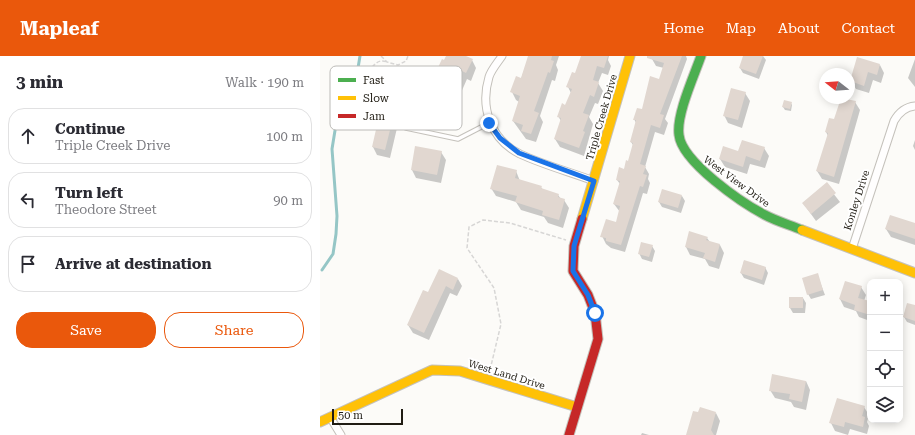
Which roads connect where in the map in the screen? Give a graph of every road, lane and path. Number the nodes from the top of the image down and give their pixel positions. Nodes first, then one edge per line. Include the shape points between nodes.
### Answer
1 (381, 56) edge
2 (408, 56) edge
3 (502, 56) edge
4 (630, 56) edge
5 (701, 56) edge
6 (387, 62) junction
7 (374, 66) edge
8 (915, 106) edge
9 (489, 123) junction
10 (415, 130) edge
11 (594, 181) junction
12 (575, 242) junction
13 (852, 249) junction
14 (915, 273) edge
15 (488, 379) junction
16 (577, 407) junction
17 (330, 417) junction
18 (320, 422) edge
19 (341, 435) edge
20 (569, 435) edge

1 - 6 path
2 - 6 path via 403,63 396,65
3 - 9 street via 489,75 484,98
4 - 11 street, Triple Creek Drive
5 - 13 street, West View Drive via 679,129 681,145 685,152 707,174 752,208 766,216
6 - 7 path via 384,60
8 - 13 street, Konley Drive via 905,109 894,121
9 - 10 lane via 458,139
9 - 11 street via 500,138 519,153
11 - 12 street, Triple Creek Drive
12 - 15 path via 510,223 483,220 469,227 467,248 494,288 501,324
12 - 16 street, Triple Creek Drive via 573,271 588,295 595,313 598,339
13 - 14 street
15 - 16 street, West Land Drive
15 - 17 street, West Land Drive via 460,371 432,370
16 - 20 street, Triple Creek Drive
17 - 18 street, West Land Drive
17 - 19 street

